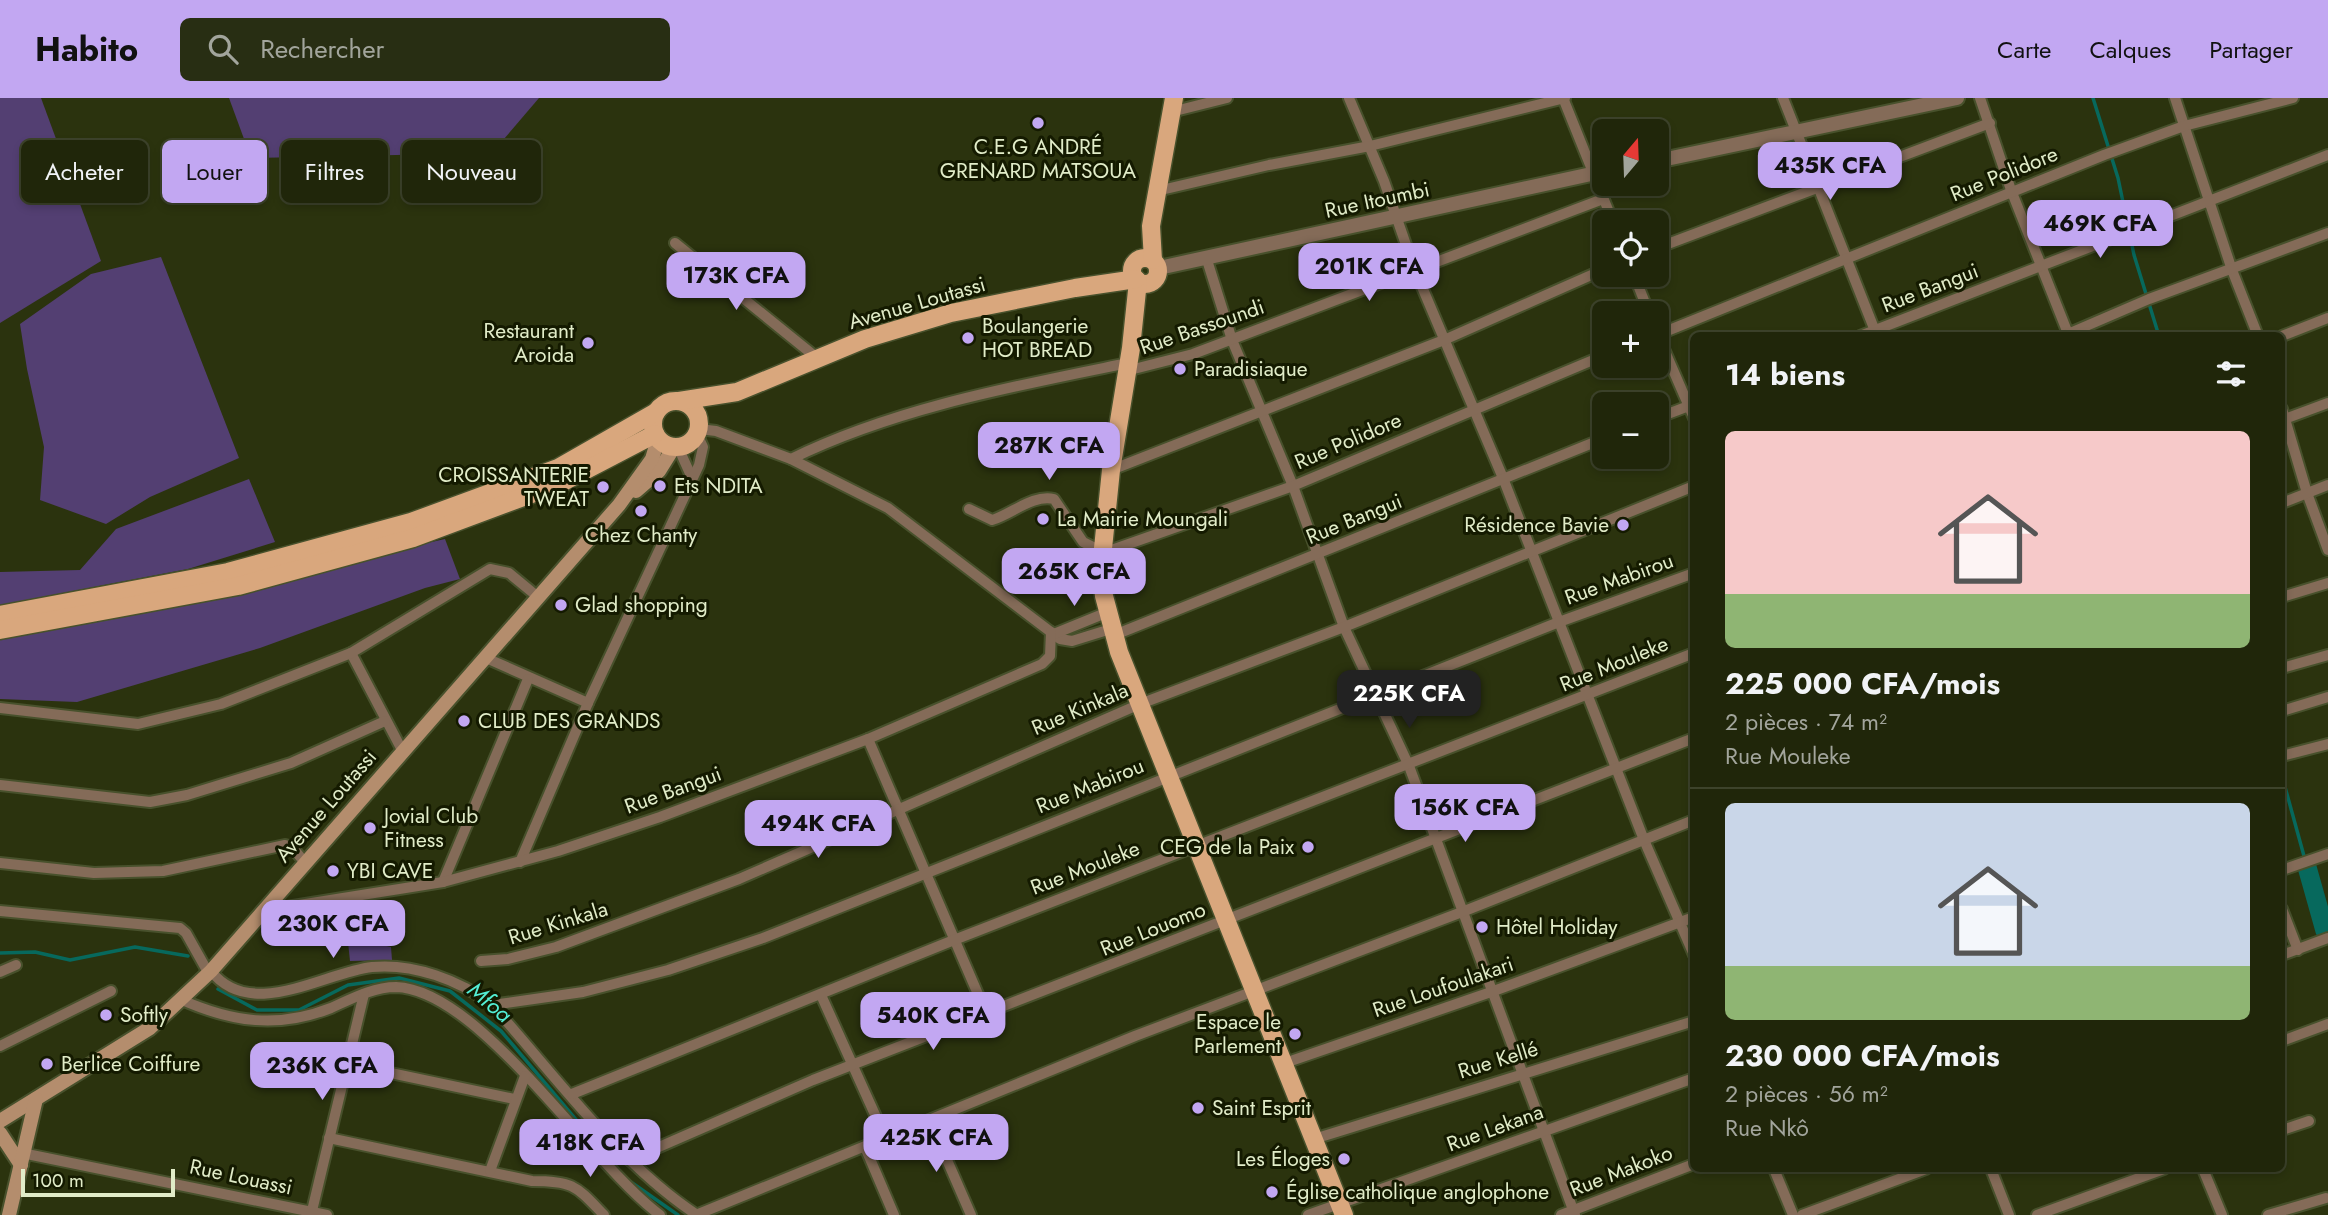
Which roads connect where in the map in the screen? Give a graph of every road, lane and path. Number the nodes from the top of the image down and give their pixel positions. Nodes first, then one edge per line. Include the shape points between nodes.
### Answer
1 (1227, 98) edge
2 (1349, 98) edge
3 (1564, 98) edge
4 (1783, 98) edge
5 (1957, 98) edge
6 (1980, 98) edge
7 (2175, 98) edge
8 (2293, 98) edge
9 (1172, 105) edge
10 (1990, 124) junction
11 (2184, 126) junction
12 (1796, 133) junction
13 (1370, 146) junction
14 (2328, 155) edge
15 (1592, 157) edge
16 (1670, 158) edge
17 (1592, 174) edge
18 (1817, 190) junction
19 (2011, 190) junction
20 (1157, 191) junction
21 (1603, 196) edge
22 (1603, 199) junction
23 (2208, 200) junction
24 (1608, 210) edge
25 (1396, 217) junction
26 (2328, 233) edge
27 (675, 243) dead end
28 (1669, 244) edge
29 (1207, 260) junction
30 (1846, 260) junction
31 (2042, 265) junction
32 (1414, 268) junction
33 (2232, 270) junction
34 (1144, 271) junction
35 (1592, 275) edge
36 (2328, 318) edge
37 (1669, 329) edge
38 (1875, 332) edge
39 (1877, 332) edge
40 (2066, 332) edge
41 (2074, 332) edge
42 (2256, 332) edge
43 (2285, 335) edge
44 (1232, 340) junction
45 (1444, 340) junction
46 (817, 358) junction
47 (1669, 358) edge
48 (1592, 360) edge
49 (1127, 367) junction
50 (737, 392) junction
51 (1690, 400) edge
52 (678, 401) junction
53 (2328, 403) edge
54 (1690, 405) edge
55 (1262, 409) junction
56 (1472, 409) junction
57 (656, 412) junction
58 (1669, 413) edge
59 (2285, 415) edge
60 (2285, 422) edge
61 (699, 428) junction
62 (666, 442) junction
63 (1592, 443) edge
64 (791, 459) junction
65 (1110, 476) junction
66 (692, 478) junction
67 (1503, 478) junction
68 (2328, 485) edge
69 (1293, 486) junction
70 (1690, 488) edge
71 (2307, 493) junction
72 (2285, 502) edge
73 (969, 509) dead end
74 (2323, 521) edge
75 (1529, 550) junction
76 (2328, 550) edge
77 (1099, 551) junction
78 (1319, 554) junction
79 (1690, 574) edge
80 (2328, 583) edge
81 (2285, 596) edge
82 (538, 597) junction
83 (0, 615) edge
84 (1559, 622) junction
85 (1344, 627) junction
86 (1110, 629) junction
87 (0, 630) edge
88 (1052, 633) junction
89 (351, 653) junction
90 (1690, 655) edge
91 (2328, 656) edge
92 (486, 657) junction
93 (2285, 667) edge
94 (528, 678) junction
95 (1375, 695) junction
96 (1589, 695) junction
97 (2328, 697) edge
98 (588, 703) junction
99 (1140, 704) junction
100 (0, 708) edge
101 (2285, 710) edge
102 (385, 721) junction
103 (868, 739) junction
104 (1690, 740) edge
105 (2328, 744) edge
106 (402, 752) junction
107 (2285, 755) edge
108 (1409, 766) junction
109 (1617, 768) junction
110 (1169, 776) junction
111 (0, 785) edge
112 (898, 809) junction
113 (1690, 822) edge
114 (1434, 839) junction
115 (1644, 840) junction
116 (1198, 844) junction
117 (2328, 854) edge
118 (520, 862) junction
119 (0, 863) edge
120 (306, 864) junction
121 (2285, 869) edge
122 (928, 875) junction
123 (443, 882) junction
124 (268, 910) junction
125 (0, 911) edge
126 (1462, 912) junction
127 (2285, 917) edge
128 (1690, 919) edge
129 (1226, 920) junction
130 (1681, 922) junction
131 (2328, 938) edge
132 (954, 940) junction
133 (1690, 946) edge
134 (2298, 950) junction
135 (2285, 954) edge
136 (481, 961) dead end
137 (16, 965) dead end
138 (0, 972) edge
139 (210, 972) junction
140 (1256, 988) junction
141 (111, 991) dead end
142 (1491, 992) junction
143 (364, 994) junction
144 (821, 995) junction
145 (182, 1000) junction
146 (492, 1005) junction
147 (987, 1015) junction
148 (1690, 1022) edge
149 (2328, 1024) edge
150 (2285, 1040) edge
151 (0, 1046) edge
152 (348, 1064) junction
153 (1283, 1064) junction
154 (850, 1066) junction
155 (1524, 1072) junction
156 (525, 1076) junction
157 (1690, 1079) edge
158 (572, 1094) junction
159 (36, 1099) junction
160 (514, 1099) junction
161 (0, 1121) edge
162 (930, 1121) junction
163 (2309, 1121) dead end
164 (2285, 1129) edge
165 (1546, 1130) junction
166 (0, 1133) edge
167 (330, 1138) junction
168 (886, 1139) junction
169 (1314, 1139) junction
170 (865, 1147) junction
171 (20, 1157) junction
172 (629, 1160) junction
173 (1690, 1166) edge
174 (490, 1171) junction
175 (1775, 1172) edge
176 (1918, 1172) edge
177 (1992, 1172) edge
178 (2156, 1172) edge
179 (2204, 1172) edge
180 (2326, 1198) dead end
181 (1342, 1209) edge
182 (311, 1213) edge
183 (1574, 1213) edge
184 (9, 1215) edge
185 (327, 1215) edge
186 (604, 1215) edge
187 (660, 1215) edge
188 (696, 1215) edge
189 (894, 1215) edge
190 (971, 1215) edge
191 (1308, 1215) edge
192 (1561, 1215) edge
193 (1793, 1215) edge
194 (1802, 1215) edge
195 (2009, 1215) edge
196 (2037, 1215) edge
197 (2222, 1215) edge
198 (2268, 1215) edge

1 - 9 street
2 - 13 street
3 - 13 street
3 - 15 street
4 - 12 street
5 - 12 street
6 - 10 street
7 - 11 street
8 - 11 street, Rue Polidore
9 - 20 main road
10 - 18 street
10 - 19 street
11 - 19 street, Rue Polidore
11 - 23 street
12 - 16 street
12 - 18 street
13 - 20 street
13 - 25 street
14 - 23 street, Rue Bangui
17 - 25 street, Rue Itoumbi
18 - 28 street
18 - 30 street
19 - 30 street, Rue Polidore
19 - 31 street
20 - 34 main road
21 - 22 street
22 - 24 street
22 - 32 street, Rue Bassoundi
23 - 31 street, Rue Bangui
23 - 33 street
25 - 29 street, Rue Itoumbi
25 - 32 street
26 - 33 street
27 - 46 street
29 - 34 street, Rue Itoumbi
29 - 44 street
30 - 37 street, Rue Polidore
30 - 38 street
31 - 39 street, Rue Bangui
31 - 40 street
32 - 44 street, Rue Bassoundi
32 - 45 street
33 - 41 street
33 - 42 street
34 - 46 main road, Avenue Loutassi via 926,320
34 - 49 main road
35 - 45 street
36 - 43 street
44 - 49 street, Rue Bassoundi via 1164,364
44 - 55 street
45 - 55 street
45 - 56 street
46 - 50 main road, Avenue Loutassi
47 - 51 street
48 - 56 street, Rue Polidore
49 - 64 street, Rue Bassoundi via 947,404 838,437
49 - 65 main road
50 - 52 main road, Avenue Loutassi
50 - 61 main road, Avenue Loutassi
52 - 57 main road via 665,403
52 - 61 main road via 692,407
53 - 59 street
54 - 58 street
55 - 65 street
55 - 69 street
56 - 67 street
56 - 69 street, Rue Polidore
57 - 62 main road via 653,420
57 - 83 main road via 558,468 411,522 228,572
60 - 71 street
61 - 62 main road via 689,443
61 - 64 street
61 - 66 street via 703,447
62 - 66 street
62 - 82 main road, Avenue Loutassi via 619,505
62 - 87 main road via 413,538 238,586
63 - 67 street, Rue Bangui
64 - 88 street via 888,508
65 - 77 main road via 1103,492
66 - 98 street
67 - 75 street
67 - 78 street, Rue Bangui
68 - 71 street
69 - 77 street, Rue Polidore
69 - 78 street
70 - 75 street, Rue Kinkala
71 - 72 street
71 - 74 street
73 - 77 street via 992,520 1033,500 1054,499 1083,542
74 - 76 street
75 - 84 street
75 - 85 street, Rue Kinkala
77 - 86 main road via 1093,588
78 - 85 street
78 - 86 street, Rue Bangui
79 - 84 street, Rue Mabirou
80 - 81 street
82 - 89 street via 509,573 490,569
82 - 92 main road, Avenue Loutassi
84 - 95 street, Rue Mabirou
84 - 96 street
85 - 95 street
85 - 99 street, Rue Kinkala
86 - 88 street
86 - 88 street via 1072,641
86 - 99 main road
88 - 103 street, Rue Bangui via 1050,656 1042,664
89 - 100 street via 221,704 151,722 122,723
89 - 102 street
90 - 96 street, Rue Mouleke
91 - 93 street
92 - 94 street
92 - 106 main road, Avenue Loutassi
94 - 98 street
94 - 123 street
95 - 108 street
95 - 110 street, Rue Mabirou
96 - 108 street, Rue Mouleke
96 - 109 street
97 - 101 street
98 - 118 street
99 - 110 main road
99 - 112 street, Rue Kinkala
102 - 106 street
102 - 111 street via 291,763 150,802
103 - 112 street
103 - 118 street, Rue Bangui via 660,817
104 - 109 street, Rue Louomo
105 - 107 street
106 - 120 main road, Avenue Loutassi
108 - 114 street
108 - 116 street, Rue Mouleke
109 - 114 street, Rue Louomo
109 - 115 street
110 - 116 main road
110 - 122 street, Rue Mabirou
112 - 122 street
112 - 136 street, Rue Kinkala via 620,925 556,947
113 - 115 street
114 - 126 street
114 - 129 street, Rue Louomo
115 - 126 street
115 - 130 street
116 - 129 main road
116 - 132 street, Rue Mouleke
117 - 121 street
118 - 123 street, Rue Bangui
119 - 120 street via 94,873 163,871 285,845
120 - 124 main road, Avenue Loutassi
122 - 132 street
122 - 146 street, Rue Mabirou via 668,971 583,992
123 - 124 street, Rue Bangui
124 - 139 main road, Avenue Loutassi
125 - 139 street via 180,928
126 - 140 street
126 - 142 street
127 - 134 street
128 - 130 street, Rue Loufoulakari
129 - 140 main road
129 - 147 street, Rue Louomo
130 - 133 street
130 - 142 street, Rue Loufoulakari
131 - 134 street
132 - 144 street, Rue Mouleke
132 - 147 street
134 - 135 street
137 - 138 street
139 - 145 main road, Avenue Loutassi
139 - 146 street via 228,985 278,994 353,970 384,967 444,978
140 - 153 main road
140 - 162 street
141 - 151 street
142 - 153 street, Rue Loufoulakari
142 - 155 street
143 - 145 street via 317,1012 238,1021
143 - 152 street
143 - 156 street via 397,987 445,1003 500,1047
144 - 154 street
144 - 158 street, Rue Mouleke
145 - 159 main road, Avenue Loutassi via 150,1028
146 - 158 street
147 - 154 street, Rue Louomo
148 - 155 street, Rue Kellé
149 - 150 street
152 - 160 street
152 - 167 street
153 - 169 main road
154 - 168 street
154 - 172 street, Rue Louomo
155 - 165 street
155 - 169 street, Rue Kellé
156 - 160 street
156 - 187 street via 614,1175
157 - 165 street, Rue Lekana
158 - 172 street
159 - 161 main road, Avenue Loutassi
159 - 171 main road
160 - 174 street
162 - 168 street
162 - 190 street
163 - 164 street
165 - 181 street, Rue Lekana
165 - 183 street
166 - 171 main road
167 - 174 street
167 - 182 street
168 - 170 street
169 - 181 main road
170 - 188 street
170 - 189 street
171 - 182 street, Rue Louassi
171 - 184 main road
172 - 188 street
173 - 183 street, Rue Makoko
174 - 186 street via 532,1181 565,1181
175 - 193 street
176 - 194 street
177 - 195 street
178 - 196 street
179 - 197 street
180 - 198 street
181 - 191 street, Rue Lekana
182 - 185 street, Rue Louassi
183 - 192 street, Rue Makoko

